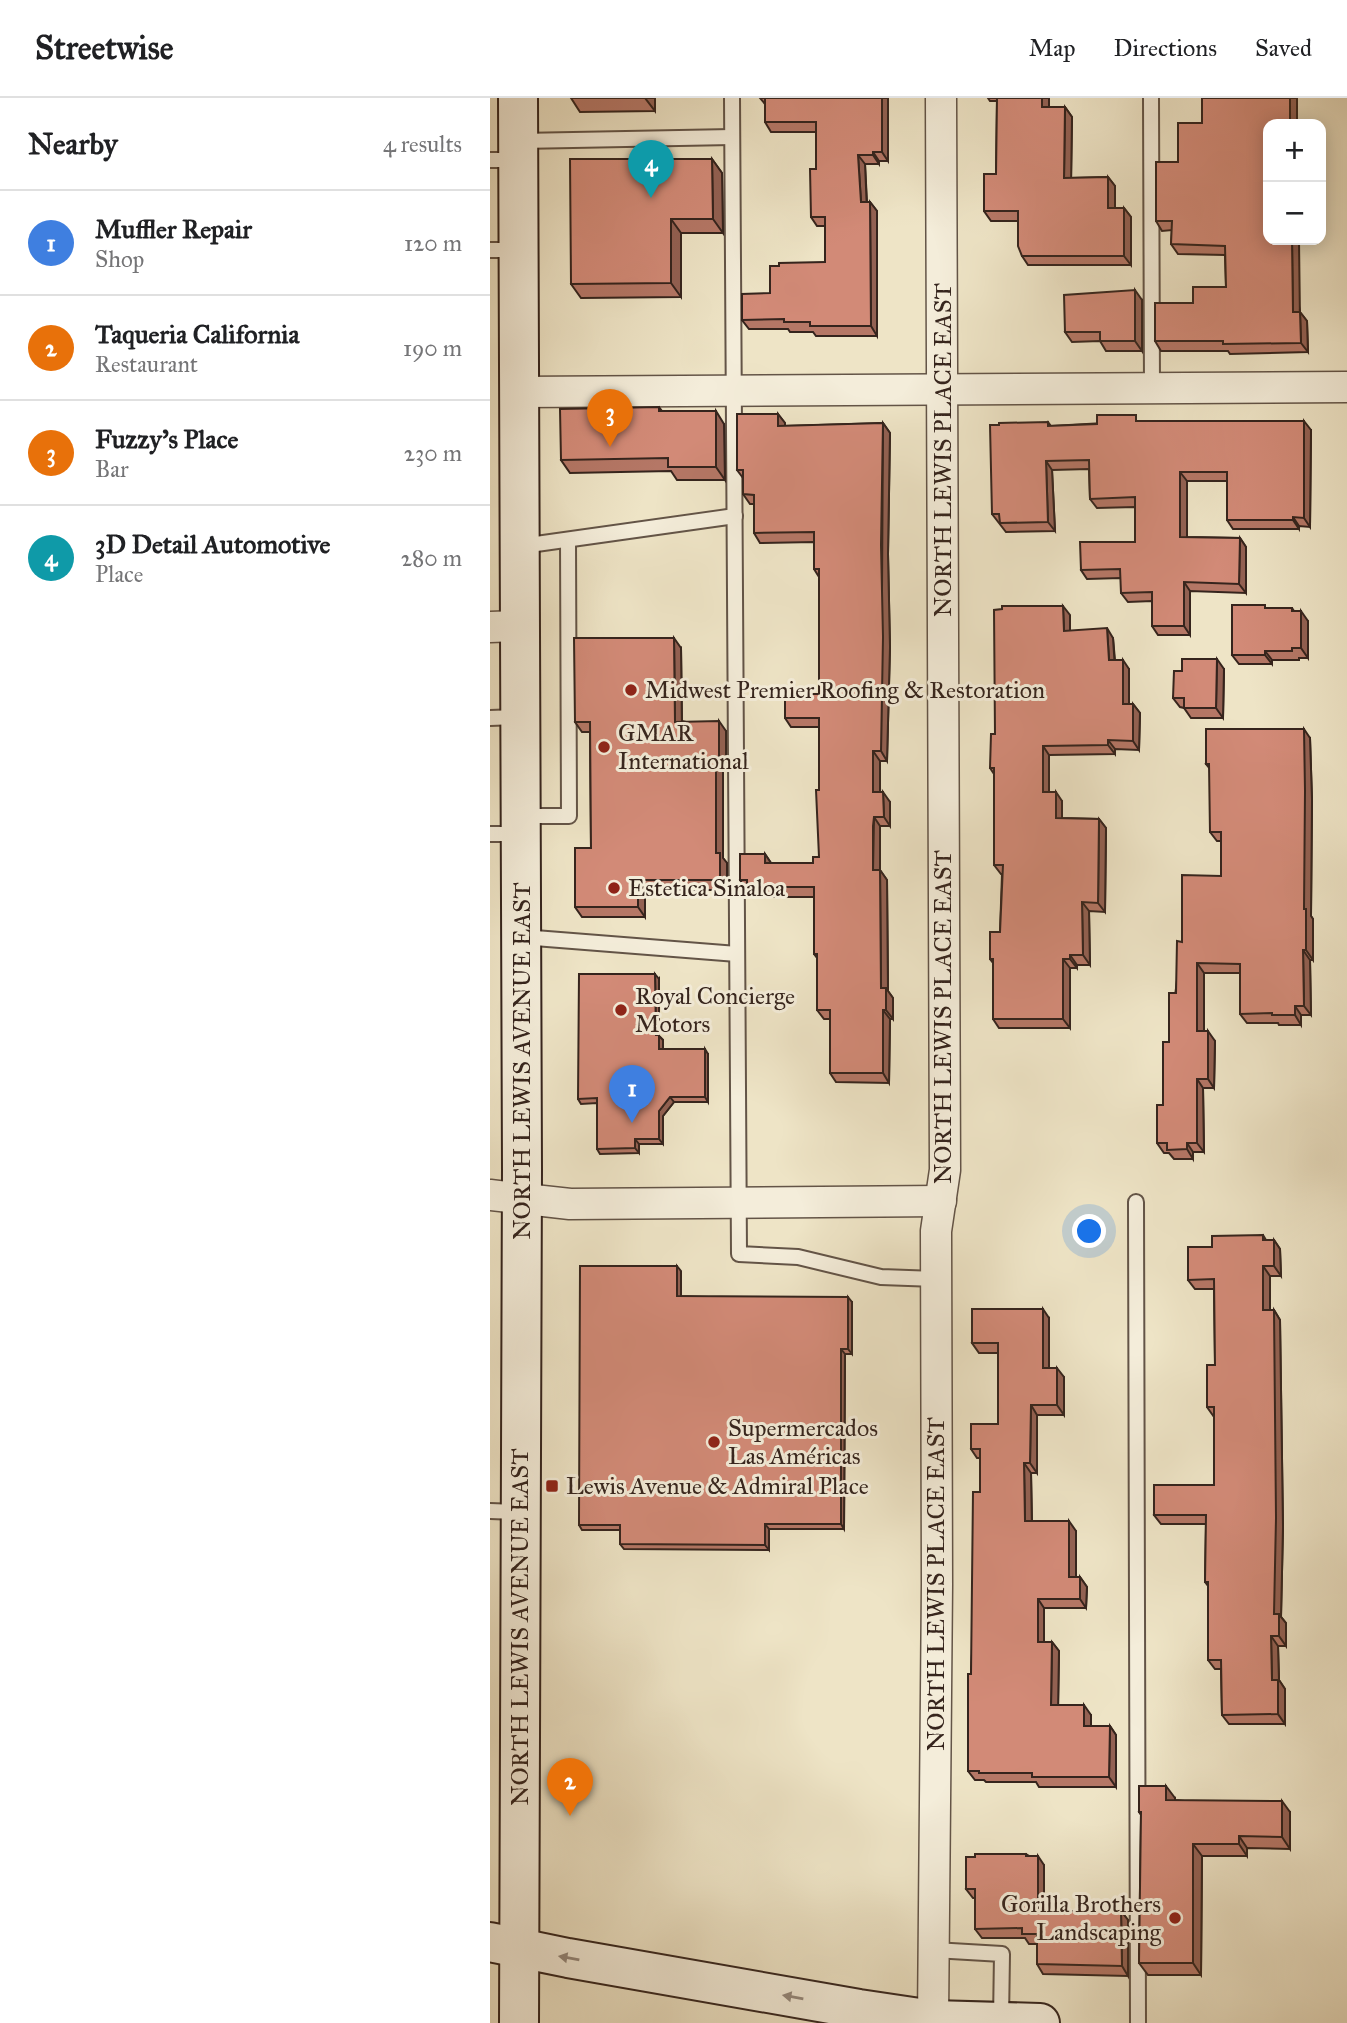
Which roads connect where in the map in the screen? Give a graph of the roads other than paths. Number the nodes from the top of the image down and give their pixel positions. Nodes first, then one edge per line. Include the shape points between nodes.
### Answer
1 (518, 98) edge
2 (732, 98) edge
3 (941, 98) edge
4 (1151, 98) edge
5 (732, 136) junction
6 (509, 154) edge
7 (504, 250) edge
8 (1347, 387) edge
9 (943, 388) junction
10 (1152, 388) junction
11 (735, 390) junction
12 (519, 392) junction
13 (735, 516) junction
14 (568, 540) junction
15 (520, 547) junction
16 (505, 627) edge
17 (505, 717) edge
18 (511, 828) edge
19 (521, 937) junction
20 (737, 954) junction
21 (506, 1197) edge
22 (941, 1201) junction
23 (1136, 1202) dead end
24 (738, 1203) junction
25 (936, 1279) junction
26 (505, 1512) edge
27 (505, 1945) edge
28 (933, 1950) junction
29 (519, 2005) edge
30 (933, 2020) junction
31 (1001, 2022) edge
32 (1040, 2023) edge
33 (1138, 2023) edge

1 - 6 main road, NORTH LEWIS AVENUE EAST
2 - 5 lane
3 - 9 street, NORTH LEWIS PLACE EAST
4 - 10 lane
5 - 6 lane
5 - 11 lane
6 - 7 main road, NORTH LEWIS AVENUE EAST
7 - 12 main road, NORTH LEWIS AVENUE EAST
8 - 10 street
9 - 10 street
9 - 11 street
9 - 22 street, NORTH LEWIS PLACE EAST via 945,1170
11 - 12 street
11 - 13 lane
12 - 15 main road, NORTH LEWIS AVENUE EAST
13 - 14 lane
13 - 20 lane
14 - 15 lane
14 - 18 lane via 569,816
15 - 16 main road, NORTH LEWIS AVENUE EAST
16 - 17 main road, NORTH LEWIS AVENUE EAST
17 - 18 main road, NORTH LEWIS AVENUE EAST
18 - 19 main road, NORTH LEWIS AVENUE EAST
19 - 20 lane
19 - 21 main road, NORTH LEWIS AVENUE EAST
20 - 24 lane
21 - 24 street via 570,1204
21 - 26 main road, NORTH LEWIS AVENUE EAST
22 - 24 street
22 - 25 street, NORTH LEWIS PLACE EAST
23 - 33 lane
24 - 25 lane via 739,1254 798,1257 881,1278
25 - 28 street, NORTH LEWIS PLACE EAST
26 - 27 main road, NORTH LEWIS AVENUE EAST
27 - 29 main road, NORTH LEWIS AVENUE EAST
30 -> 27 main road
28 - 30 street, NORTH LEWIS PLACE EAST
28 - 31 lane via 1002,1954
30 - 31 main road
31 - 32 main road

